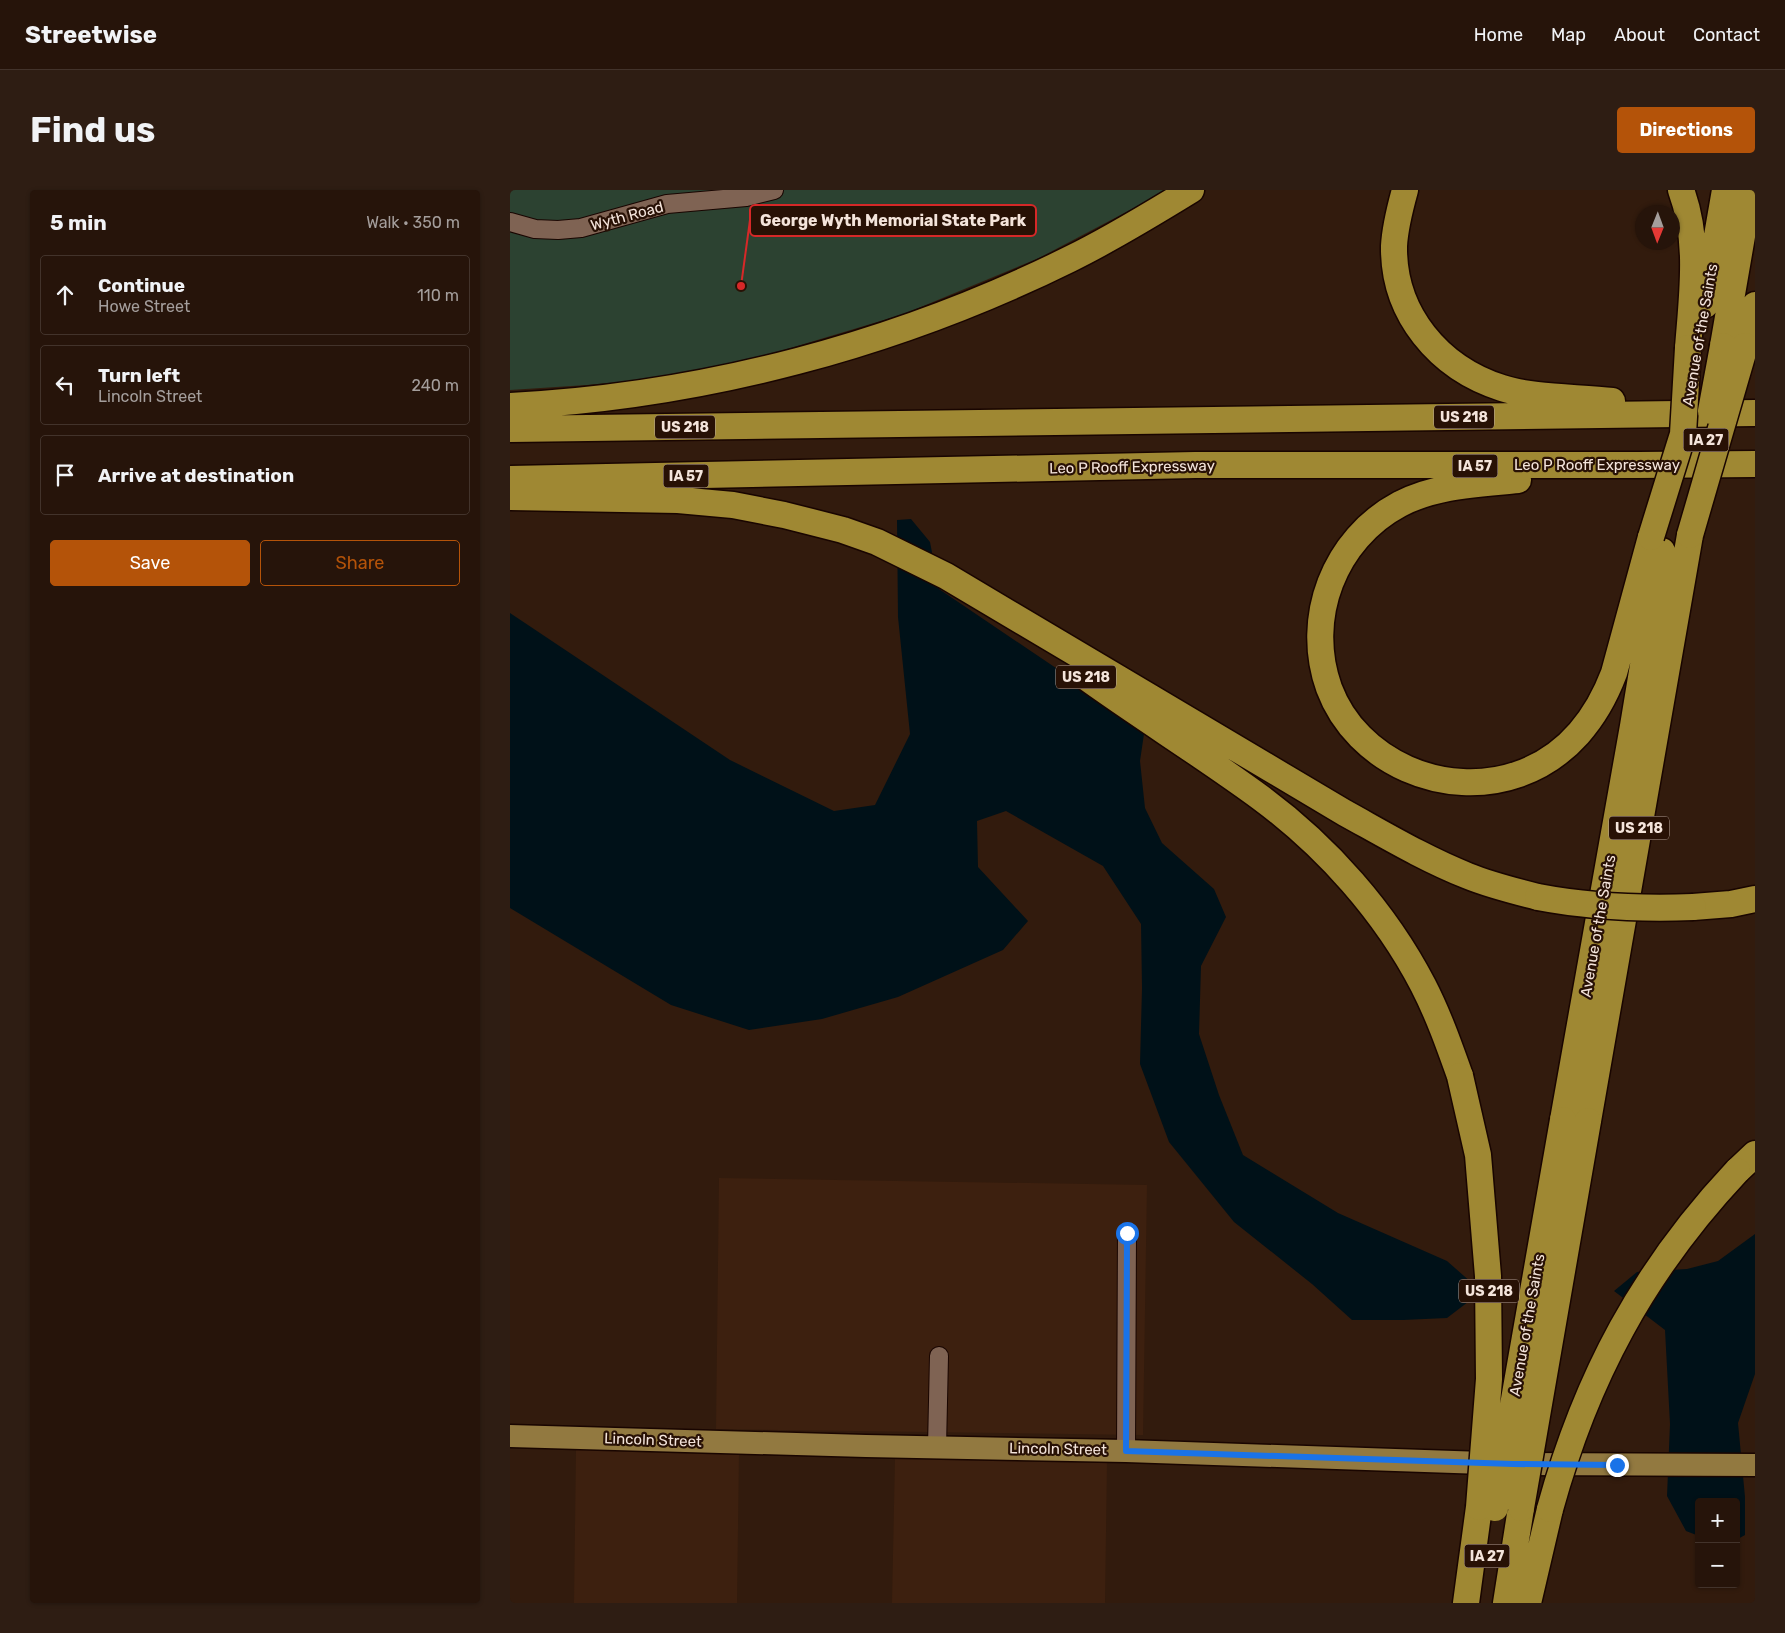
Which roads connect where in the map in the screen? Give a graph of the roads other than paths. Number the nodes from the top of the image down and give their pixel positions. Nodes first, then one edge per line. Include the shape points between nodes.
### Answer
1 (774, 190) edge
2 (1191, 190) edge
3 (1405, 190) edge
4 (1681, 190) edge
5 (1725, 190) edge
6 (1750, 190) edge
7 (510, 222) edge
8 (1755, 305) edge
9 (1714, 347) junction
10 (510, 406) edge
11 (1747, 413) edge
12 (510, 429) edge
13 (1755, 464) edge
14 (1638, 465) junction
15 (510, 479) edge
16 (510, 497) edge
17 (1690, 535) joint
18 (1658, 536) junction
19 (946, 576) junction
20 (1755, 899) edge
21 (1576, 1120) junction
22 (1746, 1163) edge
23 (1127, 1233) dead end
24 (939, 1356) dead end
25 (510, 1436) edge
26 (937, 1447) junction
27 (1126, 1451) junction
28 (1755, 1465) edge
29 (1498, 1508) junction
30 (1466, 1603) edge
31 (1479, 1603) edge
32 (1506, 1603) edge
33 (1528, 1603) edge

1 - 7 street, Wyth Road via 746,197 667,204 582,228 535,229
2 - 10 highway via 1071,259 956,309 861,343 760,370 669,389
3 - 11 highway via 1394,247 1400,288 1417,326 1435,348 1460,370 1504,389 1534,394
4 - 9 highway via 1688,209
5 - 9 highway, Avenue of the Saints / IA 27
6 - 9 highway, Avenue of the Saints / IA 27
8 - 9 highway
9 - 17 highway, Avenue of the Saints / IA 27, bridge
9 - 18 highway, Avenue of the Saints / IA 27, bridge via 1682,434
11 - 12 highway, US 218
13 - 14 highway, Leo P Rooff Expressway / IA 57
14 - 15 highway, Leo P Rooff Expressway / IA 57 via 1195,465
14 - 18 highway via 1437,490 1381,515 1345,552 1324,602 1319,637 1330,689 1356,730 1380,753 1425,776 1458,782 1494,781 1544,763 1584,728 1606,694
16 - 19 highway, US 218 via 678,500 733,505 843,530 877,542
17 - 21 highway, Avenue of the Saints / US 218
18 - 21 highway, Avenue of the Saints
19 - 20 highway, bridge via 1344,813 1470,877 1538,897 1620,908 1693,907
19 - 29 highway, US 218, bridge via 1261,798 1315,844 1383,921 1423,985 1460,1076 1478,1155 1488,1276 1489,1379
21 - 29 highway, Avenue of the Saints / US 218, bridge
22 - 33 highway, bridge via 1710,1199 1662,1262 1611,1347 1572,1437 1550,1509
23 - 27 street
24 - 26 street
25 - 26 main road, Lincoln Street
26 - 27 main road, Lincoln Street
27 - 28 main road, Lincoln Street via 1504,1464
29 - 30 highway, US 218
29 - 31 highway, Avenue of the Saints / IA 27
29 - 32 highway, Avenue of the Saints / US 218

